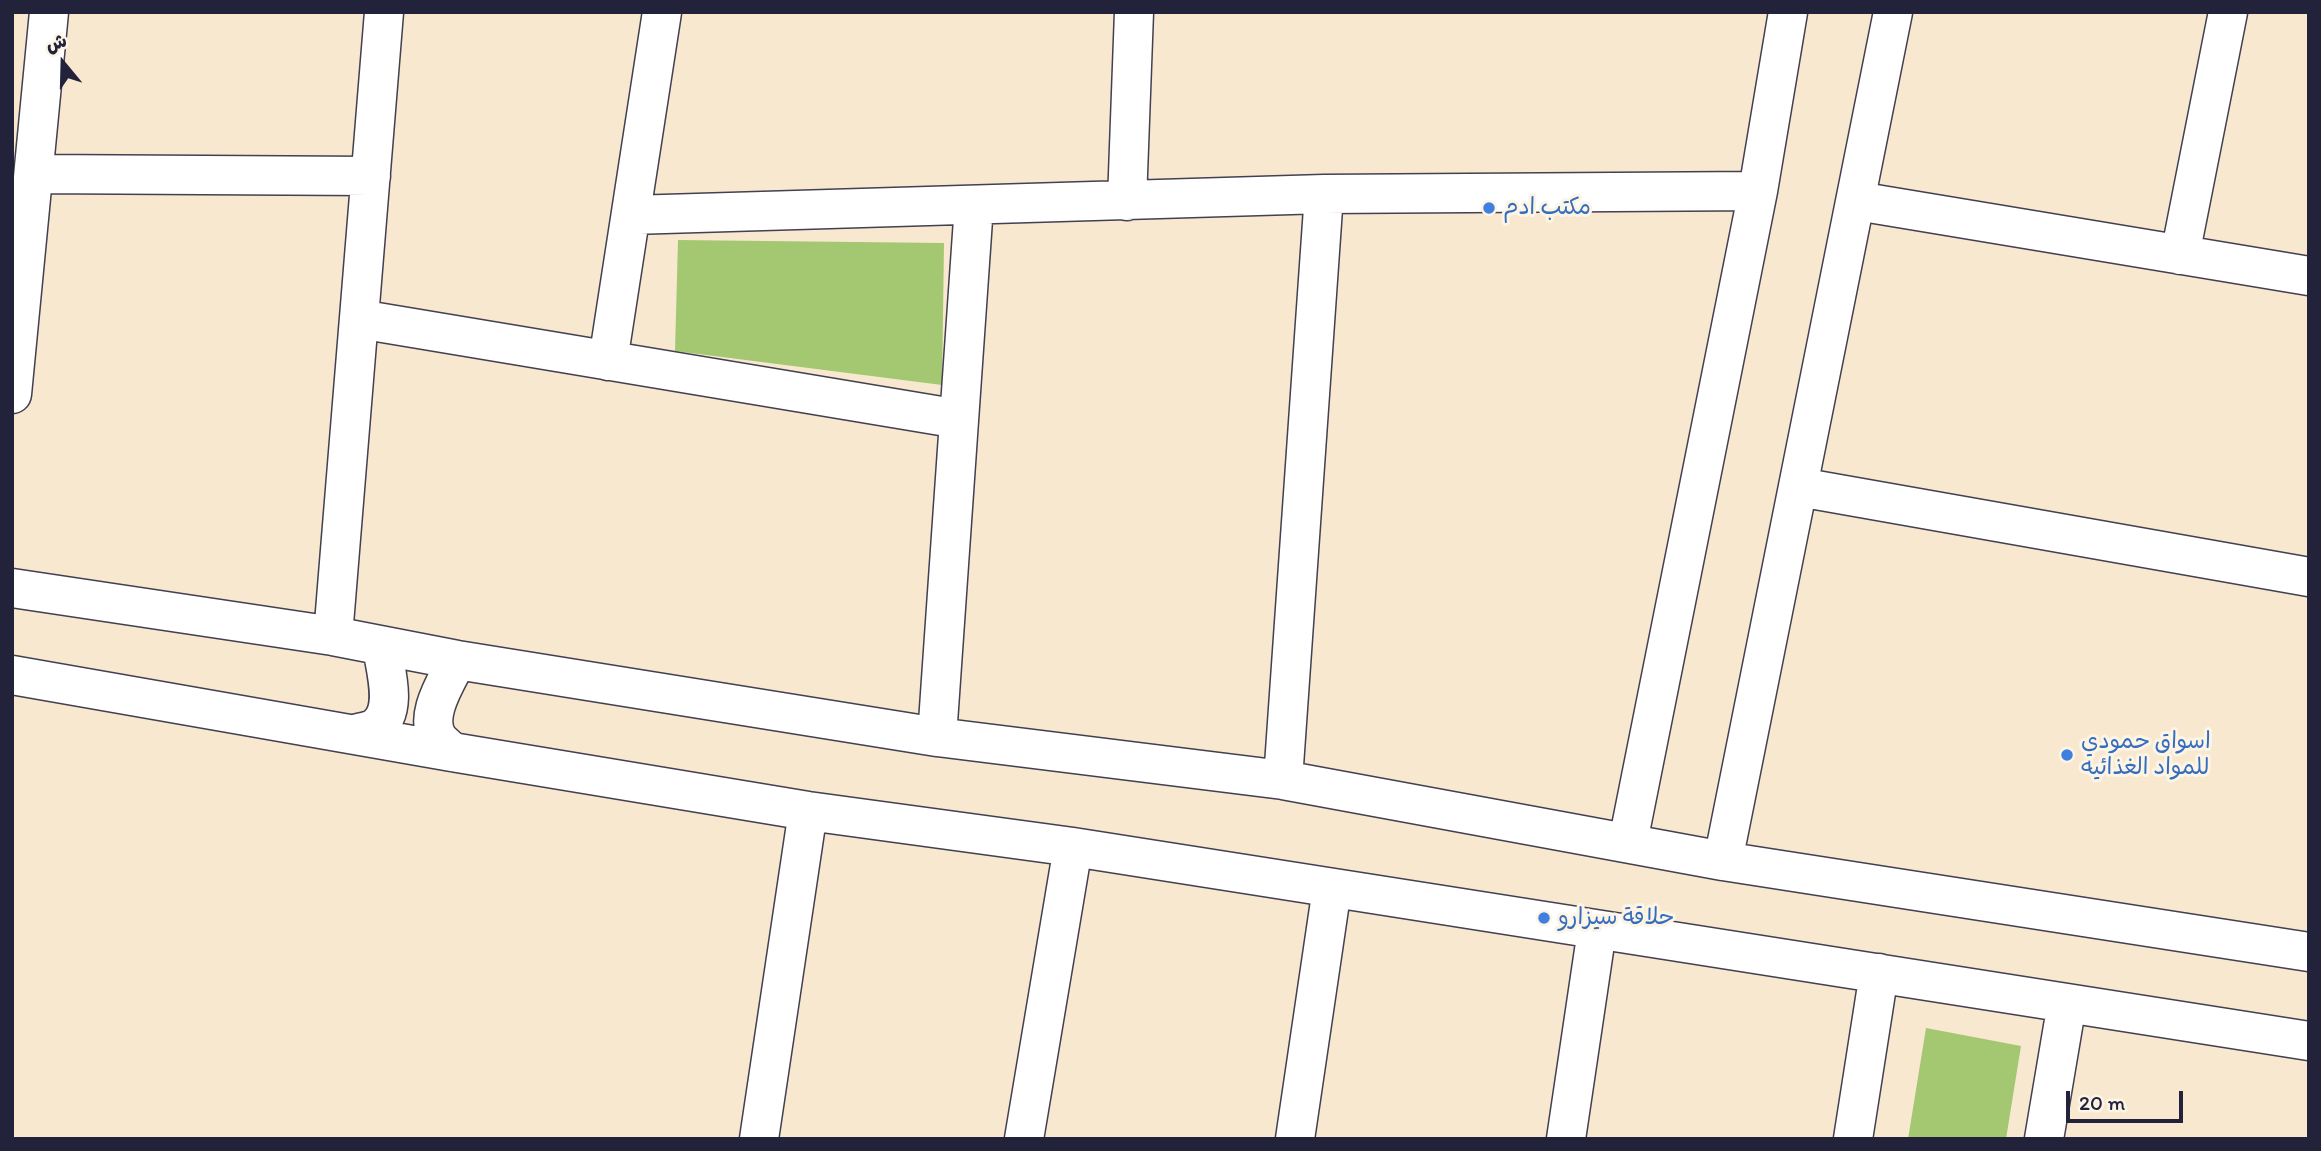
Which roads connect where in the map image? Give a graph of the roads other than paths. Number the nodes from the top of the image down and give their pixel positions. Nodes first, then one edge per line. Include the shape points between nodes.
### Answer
1 (50, 12) edge
2 (384, 12) edge
3 (662, 12) edge
4 (1134, 12) edge
5 (1787, 12) edge
6 (1893, 12) edge
7 (2228, 12) edge
8 (35, 173) junction
9 (371, 176) junction
10 (1758, 191) junction
11 (1324, 194) junction
12 (1127, 201) junction
13 (1857, 201) junction
14 (974, 205) junction
15 (631, 215) junction
16 (2180, 255) junction
17 (2309, 276) edge
18 (359, 319) junction
19 (608, 361) junction
20 (12, 394) edge
21 (959, 419) junction
22 (1799, 487) junction
23 (2309, 577) edge
24 (12, 588) edge
25 (332, 636) junction
26 (382, 647) junction
27 (457, 660) junction
28 (12, 675) edge
29 (355, 734) junction
30 (937, 737) junction
31 (452, 752) junction
32 (1283, 780) junction
33 (808, 811) junction
34 (1628, 842) junction
35 (1073, 847) junction
36 (1723, 861) junction
37 (1332, 888) junction
38 (1597, 930) junction
39 (2309, 952) edge
40 (1879, 973) junction
41 (2067, 1003) junction
42 (2309, 1041) edge
43 (759, 1139) edge
44 (1024, 1139) edge
45 (1295, 1139) edge
46 (1566, 1139) edge
47 (1853, 1139) edge
48 (2044, 1139) edge

1 - 8 street
2 - 9 street
3 - 15 street
4 - 12 street
5 - 10 street
6 - 13 street
7 - 16 street
8 - 9 street
8 - 20 street
9 - 18 street
10 - 11 street
10 - 34 street
11 - 12 street
11 - 32 street
12 - 14 street
13 - 16 street
13 - 22 street
14 - 15 street
14 - 21 street
15 - 19 street
16 - 17 street
18 - 19 street
18 - 25 street
19 - 21 street
21 - 30 street
22 - 23 street
22 - 36 street
24 - 25 street
25 - 26 street
26 - 27 street
26 - 29 street via 389,703 377,727
27 - 30 street
27 - 31 street via 434,715 438,739
28 - 29 street
29 - 31 street
30 - 32 street
31 - 33 street
32 - 34 street
33 - 35 street
33 - 43 street
34 - 36 street
35 - 37 street
35 - 44 street
36 - 39 street
37 - 38 street
37 - 45 street
38 - 40 street
38 - 46 street
40 - 41 street
40 - 47 street
41 - 42 street
41 - 48 street

